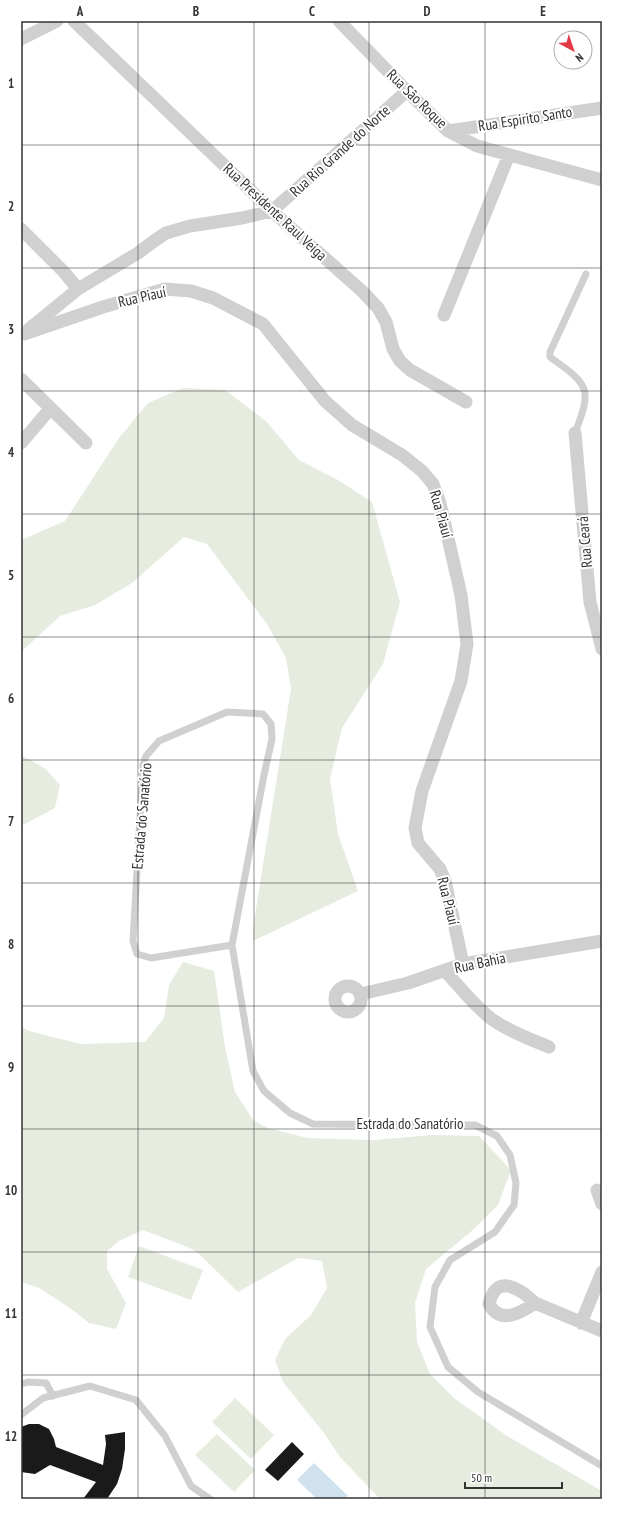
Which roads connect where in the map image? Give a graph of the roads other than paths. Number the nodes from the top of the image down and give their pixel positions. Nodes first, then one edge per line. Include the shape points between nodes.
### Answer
1 (57, 21) edge
2 (74, 21) edge
3 (338, 21) edge
4 (21, 39) edge
5 (407, 91) junction
6 (602, 108) edge
7 (448, 131) junction
8 (508, 155) junction
9 (602, 180) edge
10 (272, 211) junction
11 (21, 229) edge
12 (586, 274) dead end
13 (78, 289) junction
14 (444, 315) dead end
15 (22, 335) edge
16 (21, 379) edge
17 (466, 402) dead end
18 (50, 408) junction
19 (575, 433) joint
20 (21, 443) edge
21 (86, 443) dead end
22 (602, 649) edge
23 (602, 941) edge
24 (232, 945) junction
25 (463, 964) junction
26 (445, 971) junction
27 (361, 994) dead end
28 (549, 1048) dead end
29 (598, 1190) dead end
30 (602, 1204) edge
31 (602, 1272) edge
32 (535, 1303) dead end
33 (581, 1323) junction
34 (602, 1331) edge
35 (21, 1384) edge
36 (53, 1396) junction
37 (21, 1415) edge
38 (602, 1466) edge
39 (210, 1499) edge

1 - 4 street
2 - 10 street, Rua Presidente Raul Veiga
3 - 5 street, Rua São Roque
5 - 7 street, Rua São Roque
5 - 10 street, Rua Rio Grande do Norte
6 - 7 street, Rua Espirito Santo
7 - 8 street, Rua São Roque via 477,146
8 - 9 street, Rua São Roque
8 - 14 street
10 - 13 street, Rua Rio Grande do Norte via 166,233
10 - 17 street, Rua Presidente Raul Veiga via 378,308 386,322 394,349 410,370
11 - 13 street
12 - 19 lane via 550,352 550,356 578,379 584,388 586,400
13 - 15 street, Rua Rio Grande do Norte
15 - 25 street, Rua Piauí via 103,307 165,290 191,291 213,298 263,324 325,401 352,425 417,467 433,484 440,503 461,595 467,644 461,681 422,791 415,828 418,844 440,869 445,880
16 - 18 street
18 - 20 street
18 - 21 street
19 - 22 street, Rua Ceará via 590,602
23 - 25 street, Rua Bahia
24 - 24 lane, Estrada do Sanatório via 150,958 138,954 133,941 143,765 146,756 159,741 227,712 242,712 263,714 271,724 272,739
24 - 38 lane, Estrada do Sanatório via 253,1071 264,1091 290,1113 313,1124 475,1125 497,1136 510,1155 516,1183 514,1205 494,1232 450,1260 435,1287 430,1327 448,1367 478,1392
25 - 26 street, Rua Bahia
26 - 27 street, Rua Bahia
26 - 28 street via 493,1020
29 - 30 street
31 - 33 street
32 - 33 street
33 - 34 street
35 - 36 lane via 46,1383
36 - 37 lane via 43,1398
36 - 39 lane via 90,1386 136,1400 165,1436 191,1486

